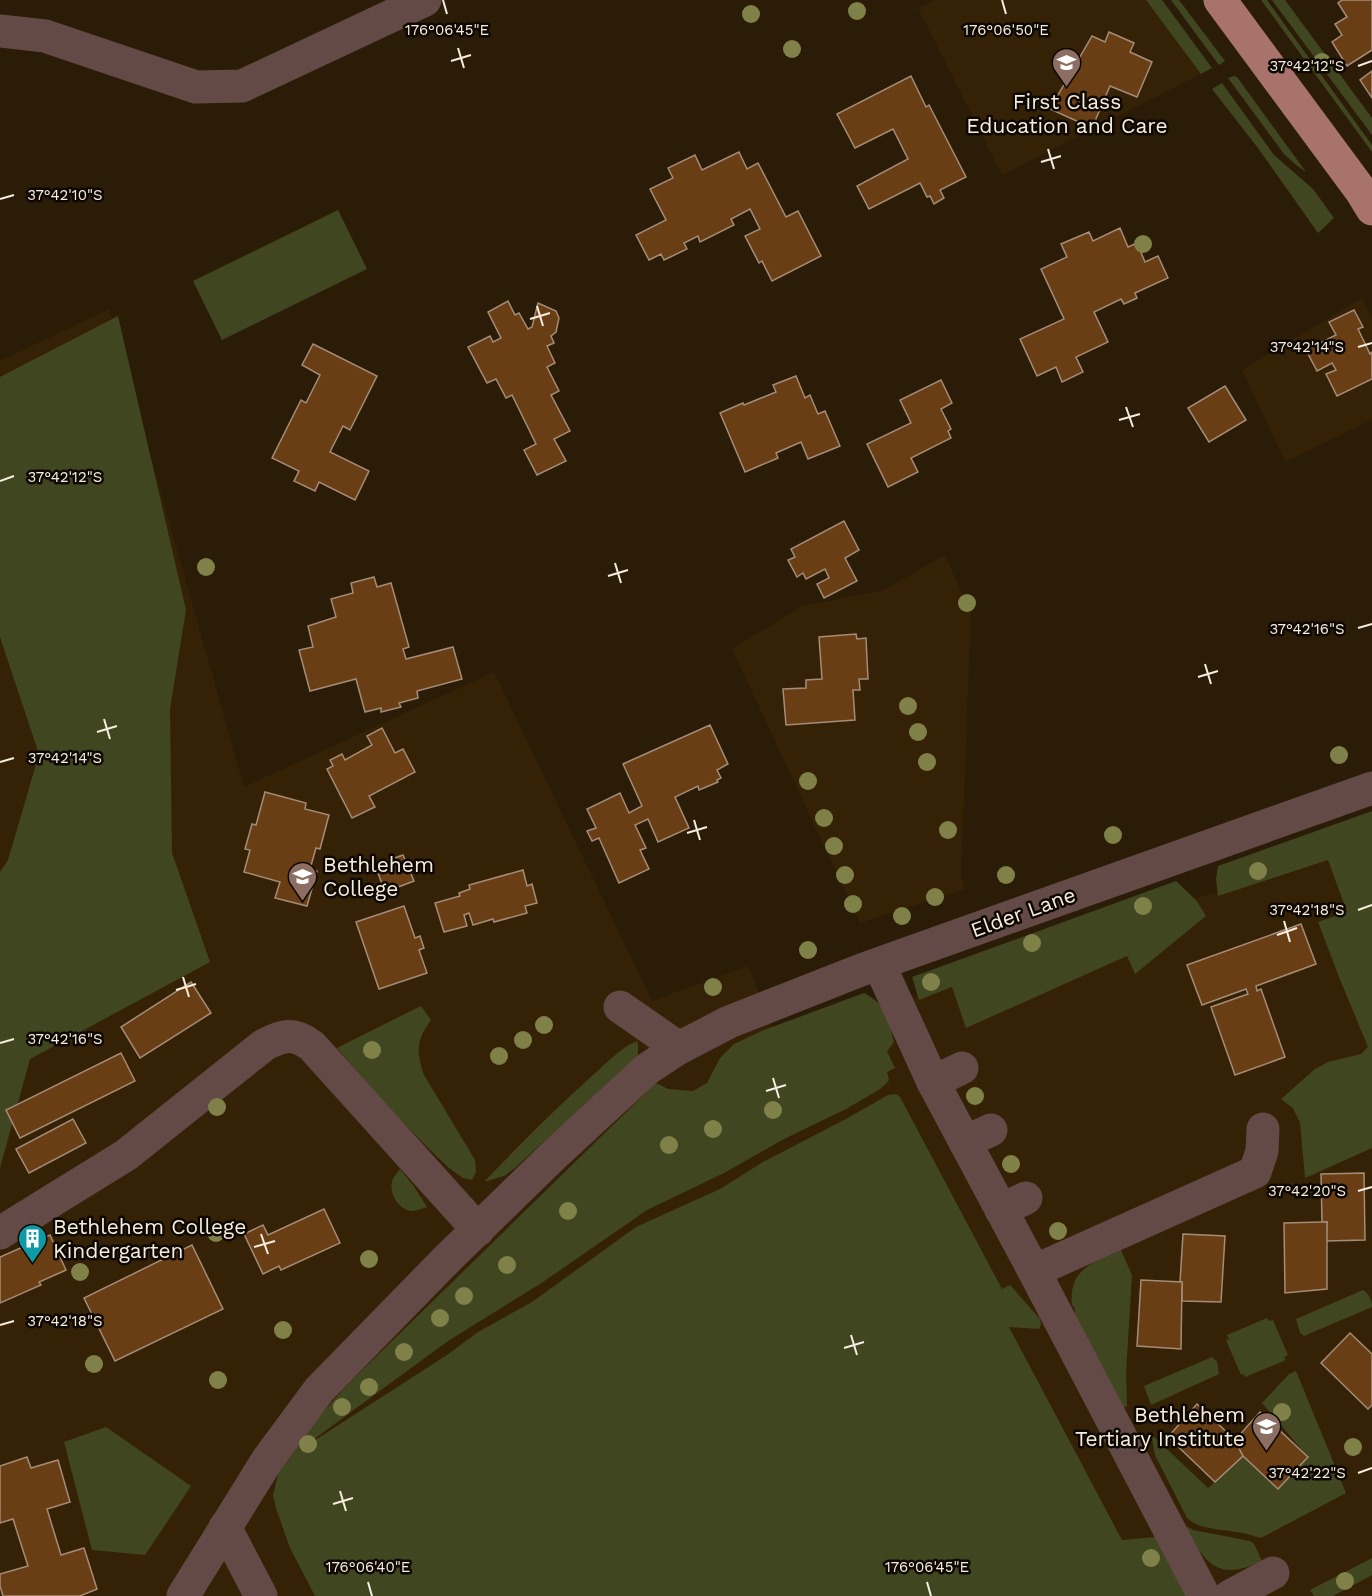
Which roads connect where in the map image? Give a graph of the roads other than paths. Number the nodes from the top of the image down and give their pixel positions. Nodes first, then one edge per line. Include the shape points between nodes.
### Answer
1 (425, 0) edge
2 (1220, 0) edge
3 (0, 31) edge
4 (1372, 209) edge
5 (1372, 788) edge
6 (879, 964) junction
7 (620, 1007) dead end
8 (679, 1048) junction
9 (962, 1068) dead end
10 (933, 1082) junction
11 (1263, 1129) dead end
12 (478, 1230) junction
13 (0, 1233) edge
14 (1034, 1271) junction
15 (225, 1527) junction
16 (1273, 1573) dead end
17 (183, 1596) edge
18 (261, 1596) edge
19 (1204, 1596) edge
20 (1230, 1596) edge

1 - 3 street via 242,86 196,87 45,36
2 - 4 main road
5 - 6 street, Elder Lane
6 - 8 street, Elder Lane via 729,1022
6 - 10 street
7 - 8 street
8 - 12 street, Elder Lane via 617,1096
9 - 10 street
10 - 14 street via 978,1136 1014,1204
11 - 14 street via 1262,1151 1255,1172
12 - 13 street via 312,1046 290,1036 264,1045 126,1155
12 - 15 street, Elder Lane via 319,1390 268,1459
14 - 19 street
15 - 17 street, Elder Lane
15 - 18 street
16 - 20 street

